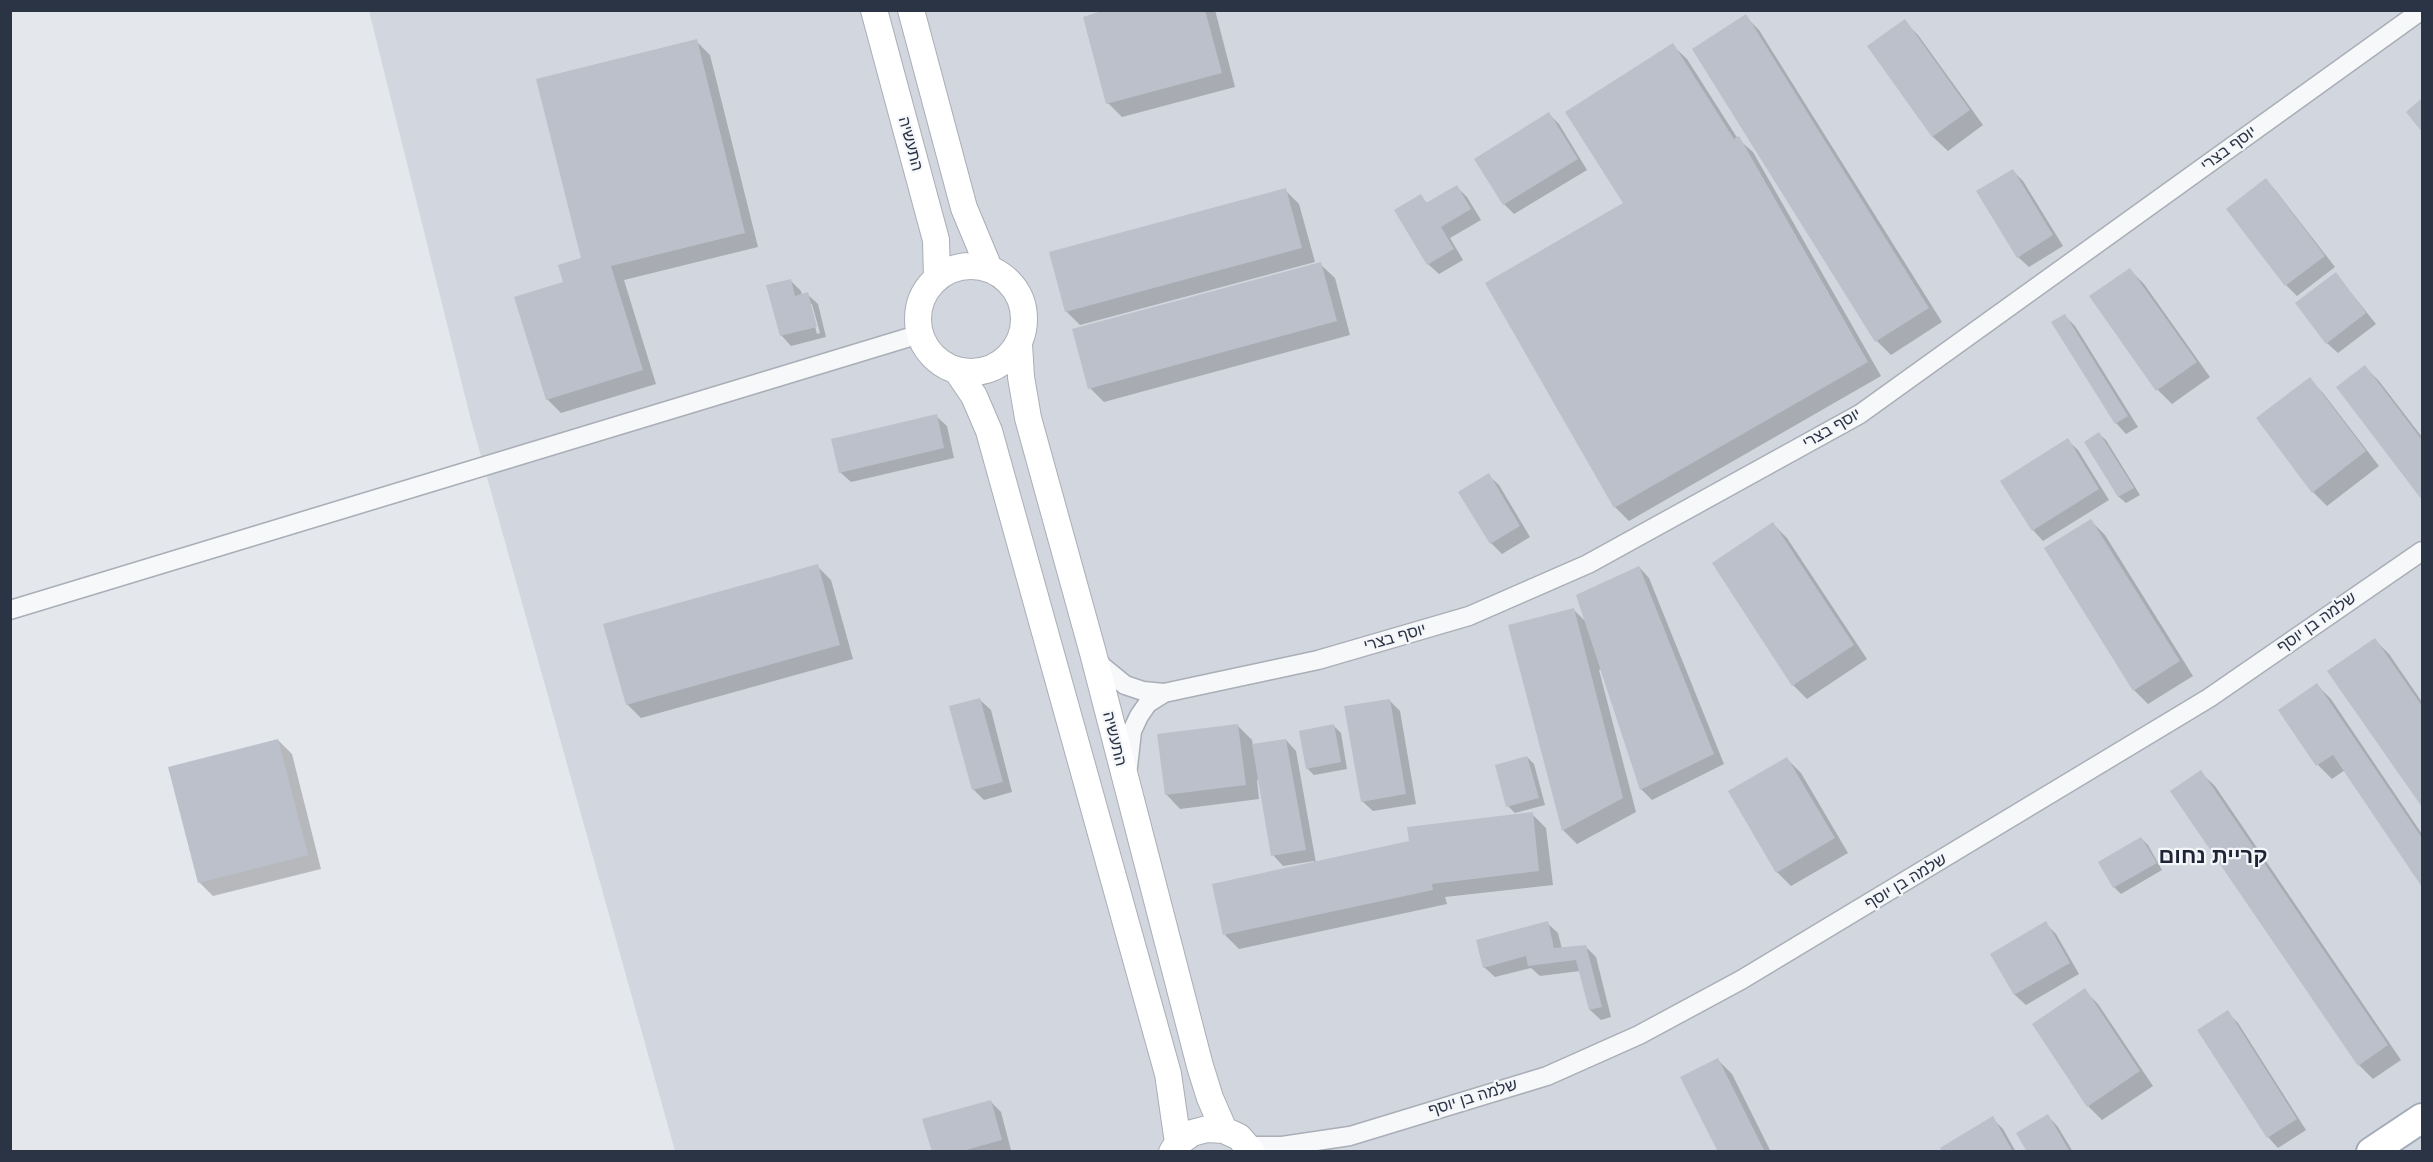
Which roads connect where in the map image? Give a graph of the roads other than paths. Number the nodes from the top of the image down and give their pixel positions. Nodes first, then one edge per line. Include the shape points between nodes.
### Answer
1 (874, 10) edge
2 (911, 10) edge
3 (2413, 13) edge
4 (989, 268) junction
5 (937, 278) junction
6 (920, 334) junction
7 (1019, 344) junction
8 (957, 371) junction
9 (2422, 551) edge
10 (10, 610) edge
11 (1093, 653) junction
12 (1164, 693) junction
13 (1127, 788) junction
14 (2422, 1118) edge
15 (1224, 1130) junction
16 (1350, 1136) junction
17 (1175, 1147) edge
18 (1250, 1149) edge
19 (1315, 1152) edge
20 (2371, 1152) edge

1 - 5 street, התעשיה via 936,240
2 - 4 street via 964,208
3 - 12 street, יוסף בצרי via 1860,414 1588,564 1469,616 1318,660
4 - 5 street via 971,265
4 - 7 street via 1005,277 1024,308 1025,326
5 - 6 street via 920,303
6 - 8 street via 927,351
6 - 10 street
7 - 8 street via 1008,359 993,369
7 - 11 street, התעשיה via 1028,418
8 - 17 street via 974,396 989,431 1168,1074
9 - 16 street, שלמה בן יוסף via 2209,698 1741,981 1639,1035 1547,1076
11 - 12 street, יוסף בצרי via 1125,685
11 - 13 street, התעשיה
12 - 13 street via 1148,703 1132,731
13 - 15 street, התעשיה via 1200,1066
14 - 20 main road
15 - 17 street via 1192,1133
15 - 18 street via 1239,1137
16 - 18 street, שלמה בן יוסף
16 - 19 street, שלמה בן יוסף

